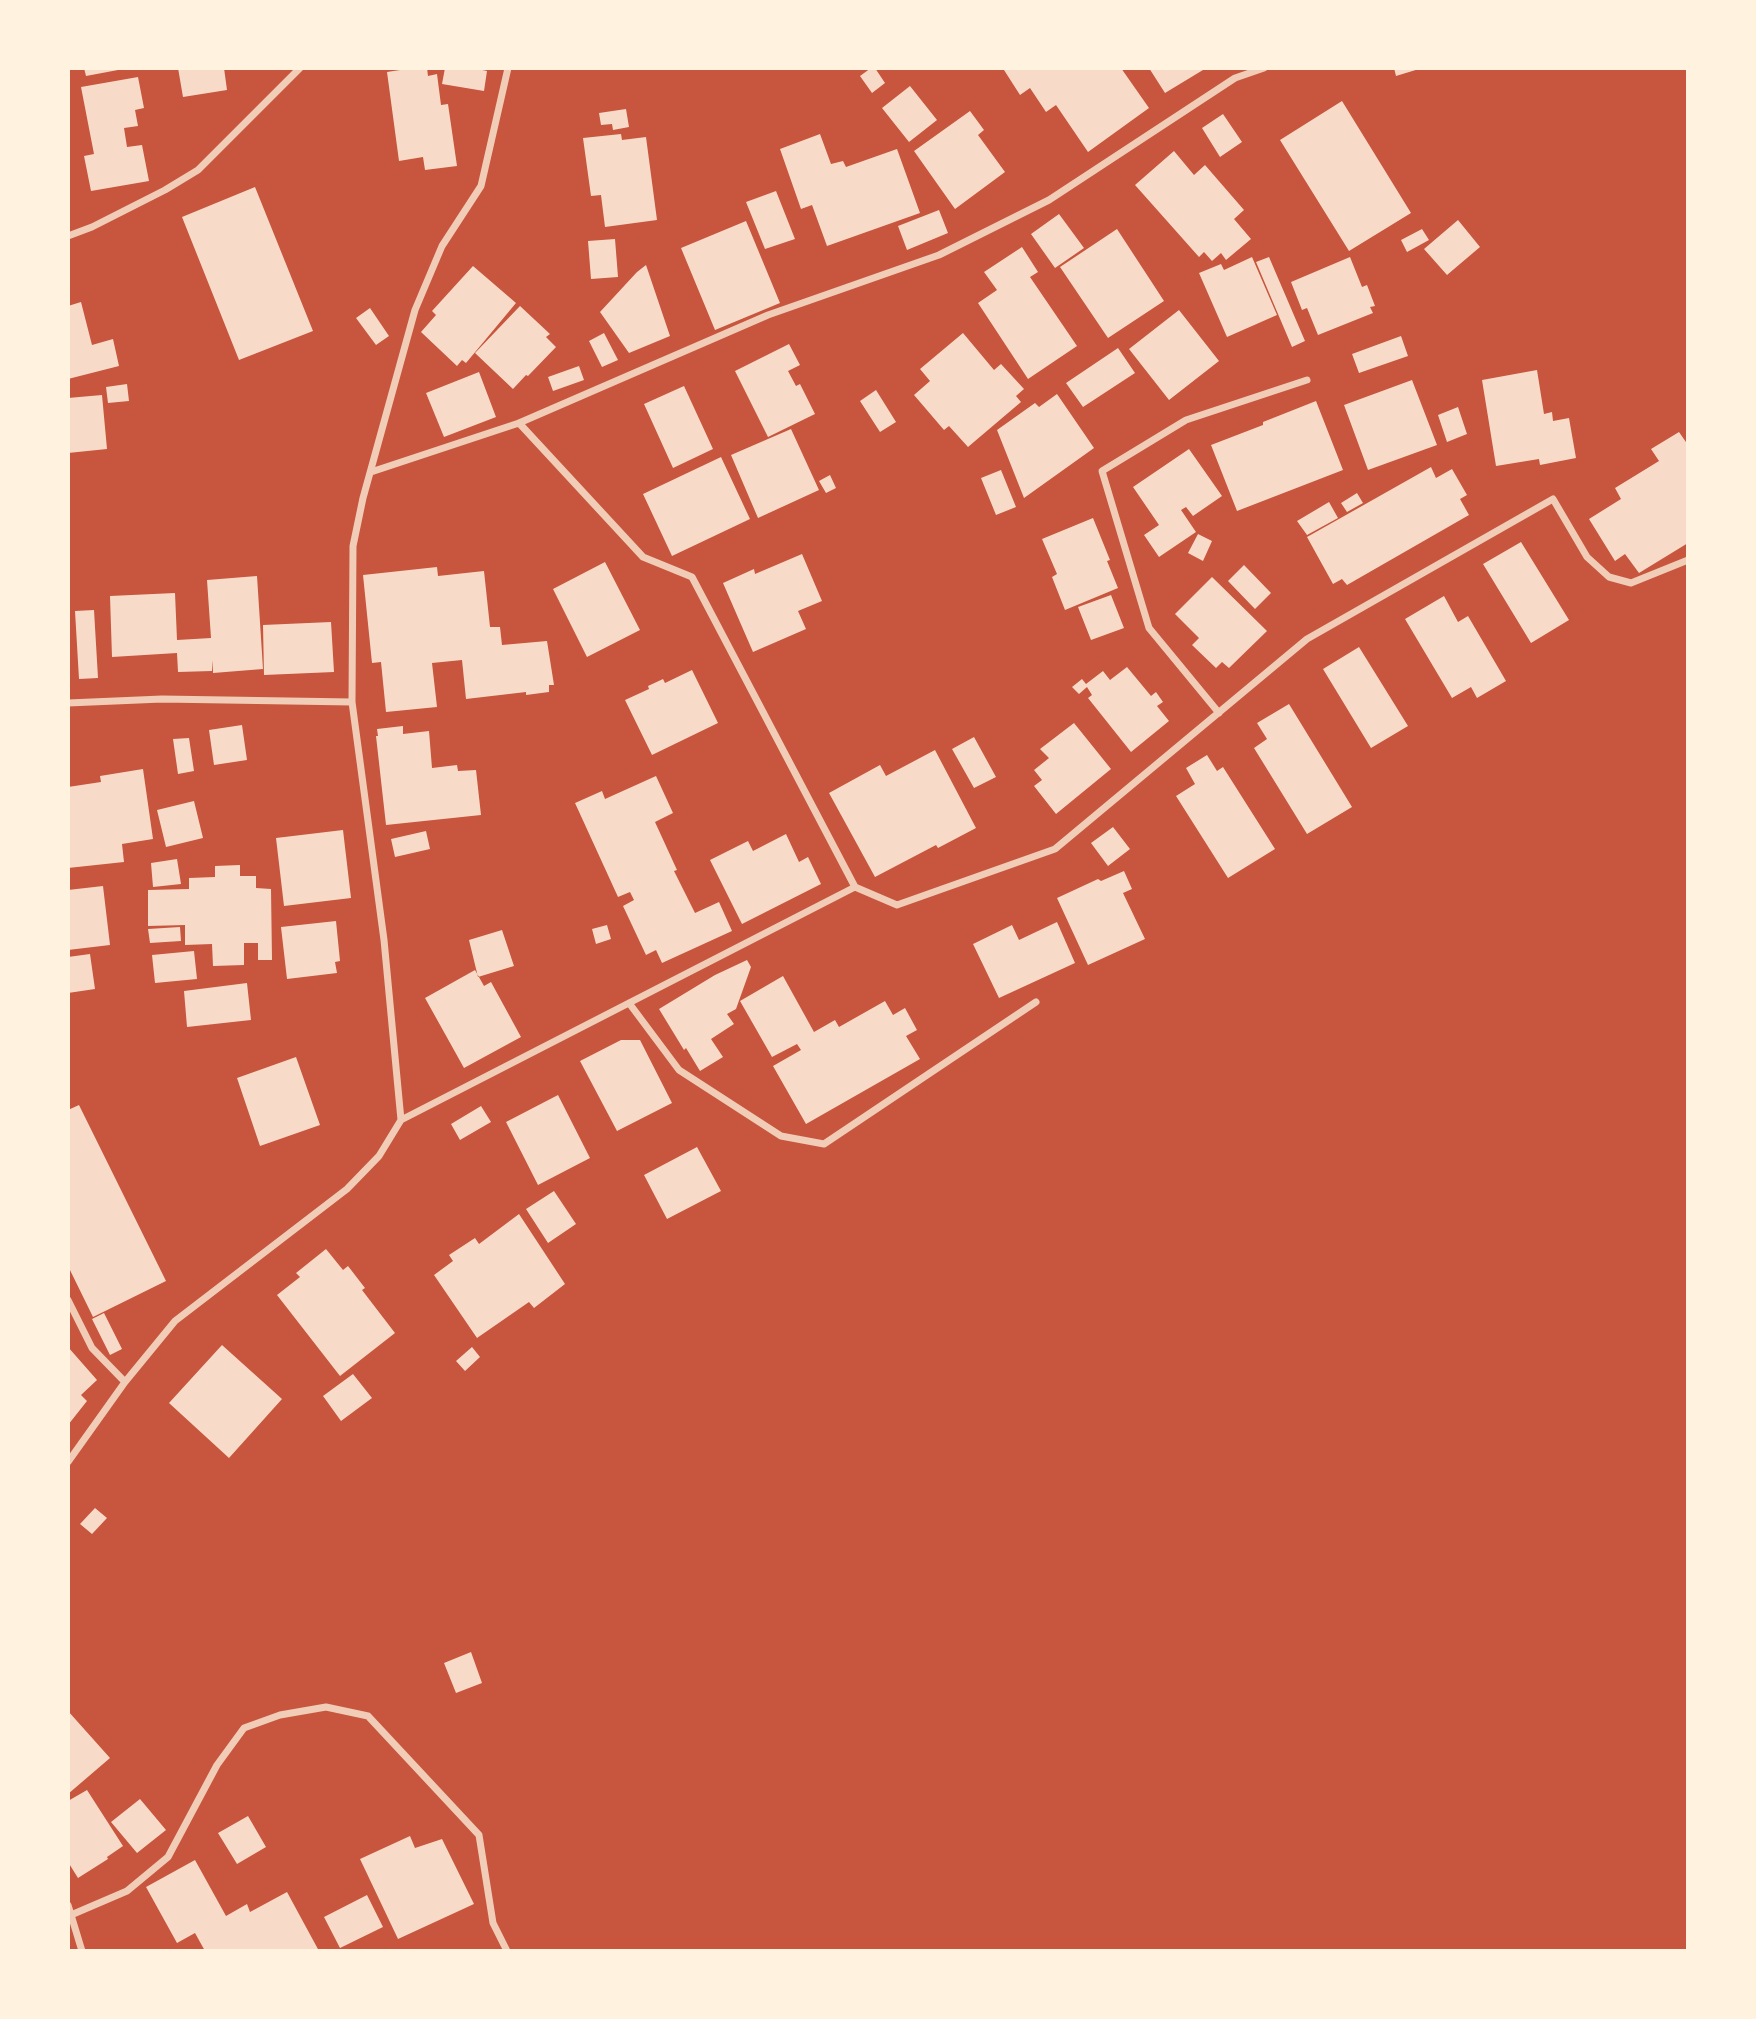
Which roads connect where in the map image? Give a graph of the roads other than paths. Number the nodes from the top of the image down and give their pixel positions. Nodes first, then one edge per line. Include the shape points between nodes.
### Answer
1 (300, 68) edge
2 (508, 68) edge
3 (1264, 68) edge
4 (68, 236) edge
5 (1307, 380) dead end
6 (519, 423) junction
7 (371, 472) junction
8 (1688, 560) edge
9 (352, 702) junction
10 (68, 703) edge
11 (1219, 713) junction
12 (855, 887) junction
13 (1036, 1002) dead end
14 (629, 1003) junction
15 (401, 1120) junction
16 (68, 1300) edge
17 (125, 1382) junction
18 (68, 1462) edge
19 (68, 1905) edge
20 (71, 1915) junction
21 (82, 1951) edge
22 (506, 1951) edge

1 - 4 street via 198,170 92,228
2 - 7 street via 481,186 442,246 415,310
3 - 6 street via 1235,78 1049,200 939,255 768,316
5 - 11 street via 1185,421 1102,471 1149,628
6 - 7 street
6 - 12 street via 643,557 692,577
7 - 9 street via 353,546
8 - 11 street via 1631,583 1609,577 1587,557 1553,499 1307,639
9 - 10 street via 162,699
9 - 15 street via 384,940
11 - 12 street via 1055,849 897,905
12 - 14 street
13 - 14 street via 824,1144 781,1136 679,1070
14 - 15 street
15 - 17 street via 379,1156 347,1189 175,1321
16 - 17 street via 92,1348
17 - 18 street
19 - 20 street
20 - 21 street
20 - 22 street via 127,1891 168,1857 217,1765 244,1728 280,1715 326,1707 368,1716 479,1835 493,1923

